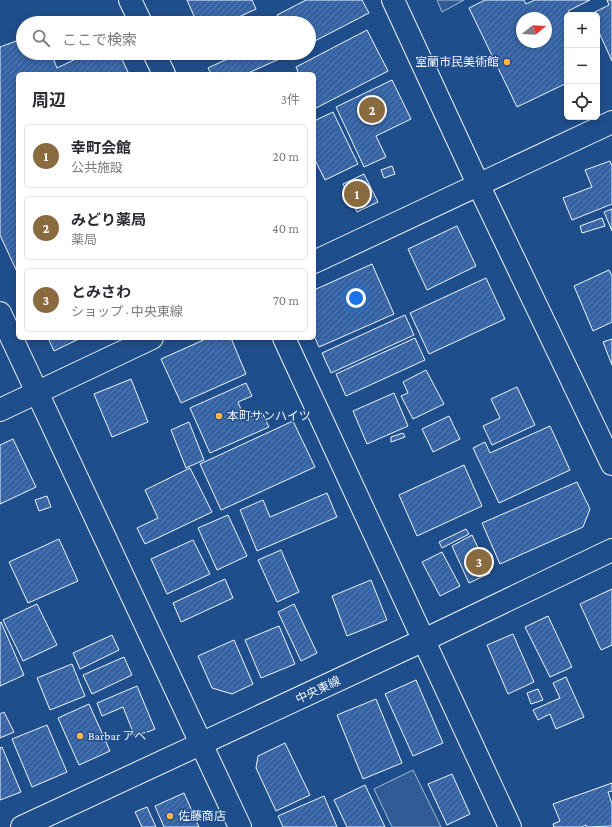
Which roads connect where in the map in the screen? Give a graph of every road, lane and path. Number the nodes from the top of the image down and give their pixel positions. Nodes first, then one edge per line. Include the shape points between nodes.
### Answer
1 (130, 0) edge
2 (393, 0) edge
3 (138, 16) edge
4 (157, 60) edge
5 (163, 72) edge
6 (612, 122) edge
7 (478, 184) junction
8 (316, 261) edge
9 (0, 314) edge
10 (148, 340) edge
11 (285, 340) edge
12 (36, 392) junction
13 (0, 410) edge
14 (612, 464) edge
15 (612, 550) edge
16 (424, 640) junction
17 (202, 744) junction
18 (22, 827) edge
19 (240, 827) edge
20 (510, 827) edge

1 - 3 street
2 - 7 street
4 - 5 street
6 - 7 street
7 - 8 street
7 - 14 street
9 - 12 street
10 - 12 street
11 - 16 street
12 - 13 street
12 - 17 street
15 - 16 street, 中央東線
16 - 17 street, 中央東線
16 - 20 street
17 - 18 street, 中央東線
17 - 19 street

